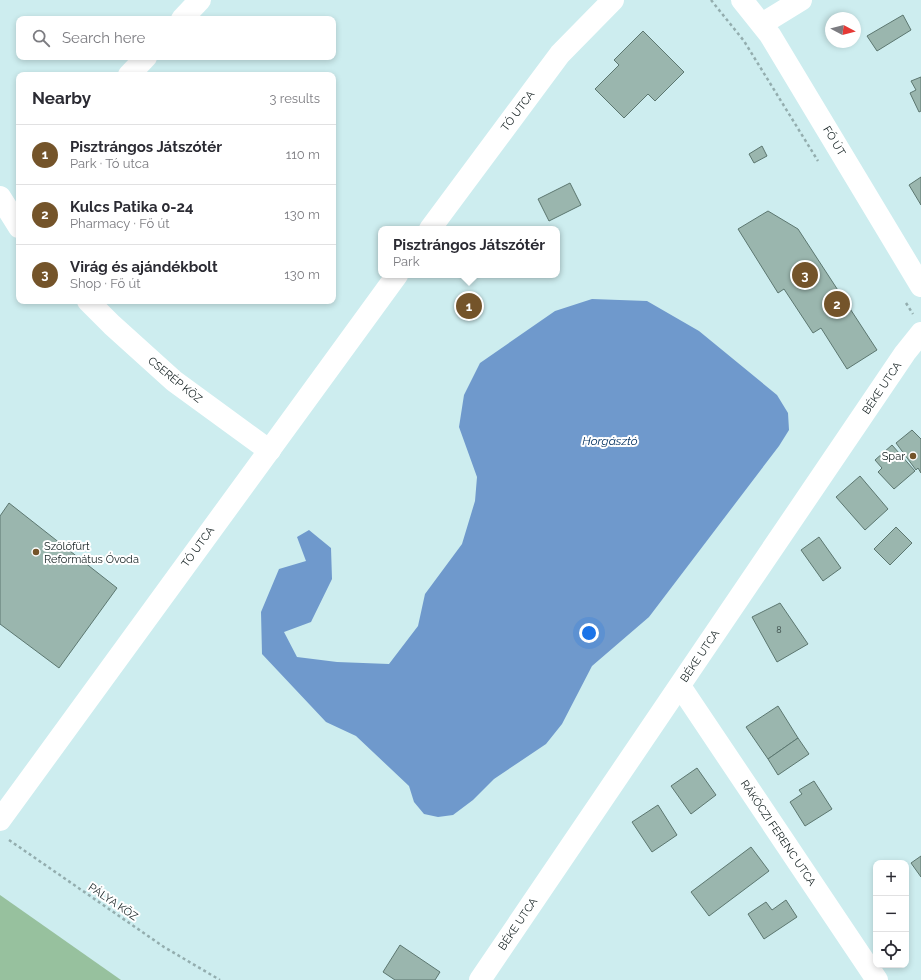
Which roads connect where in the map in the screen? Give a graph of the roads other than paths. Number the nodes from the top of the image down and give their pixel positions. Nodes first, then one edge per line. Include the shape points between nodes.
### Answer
1 (200, 0) edge
2 (613, 0) edge
3 (742, 0) edge
4 (802, 0) edge
5 (185, 16) edge
6 (762, 24) junction
7 (143, 60) edge
8 (132, 72) edge
9 (5, 196) edge
10 (16, 220) edge
11 (432, 226) edge
12 (395, 278) edge
13 (921, 286) edge
14 (91, 304) edge
15 (917, 324) edge
16 (270, 450) junction
17 (680, 686) junction
18 (3, 829) edge
19 (480, 980) edge
20 (877, 980) edge

1 - 5 street
2 - 11 street, TÓ UTCA via 560,54
3 - 6 street, FŐ ÚT
4 - 6 street
6 - 13 street, FŐ ÚT
7 - 8 street
9 - 10 street
12 - 16 street, TÓ UTCA
14 - 16 street, CSERÉP KÖZ via 174,381
15 - 17 street, BÉKE UTCA via 901,359
16 - 18 street, TÓ UTCA
17 - 19 street, BÉKE UTCA
17 - 20 street, RÁKÓCZI FERENC UTCA

